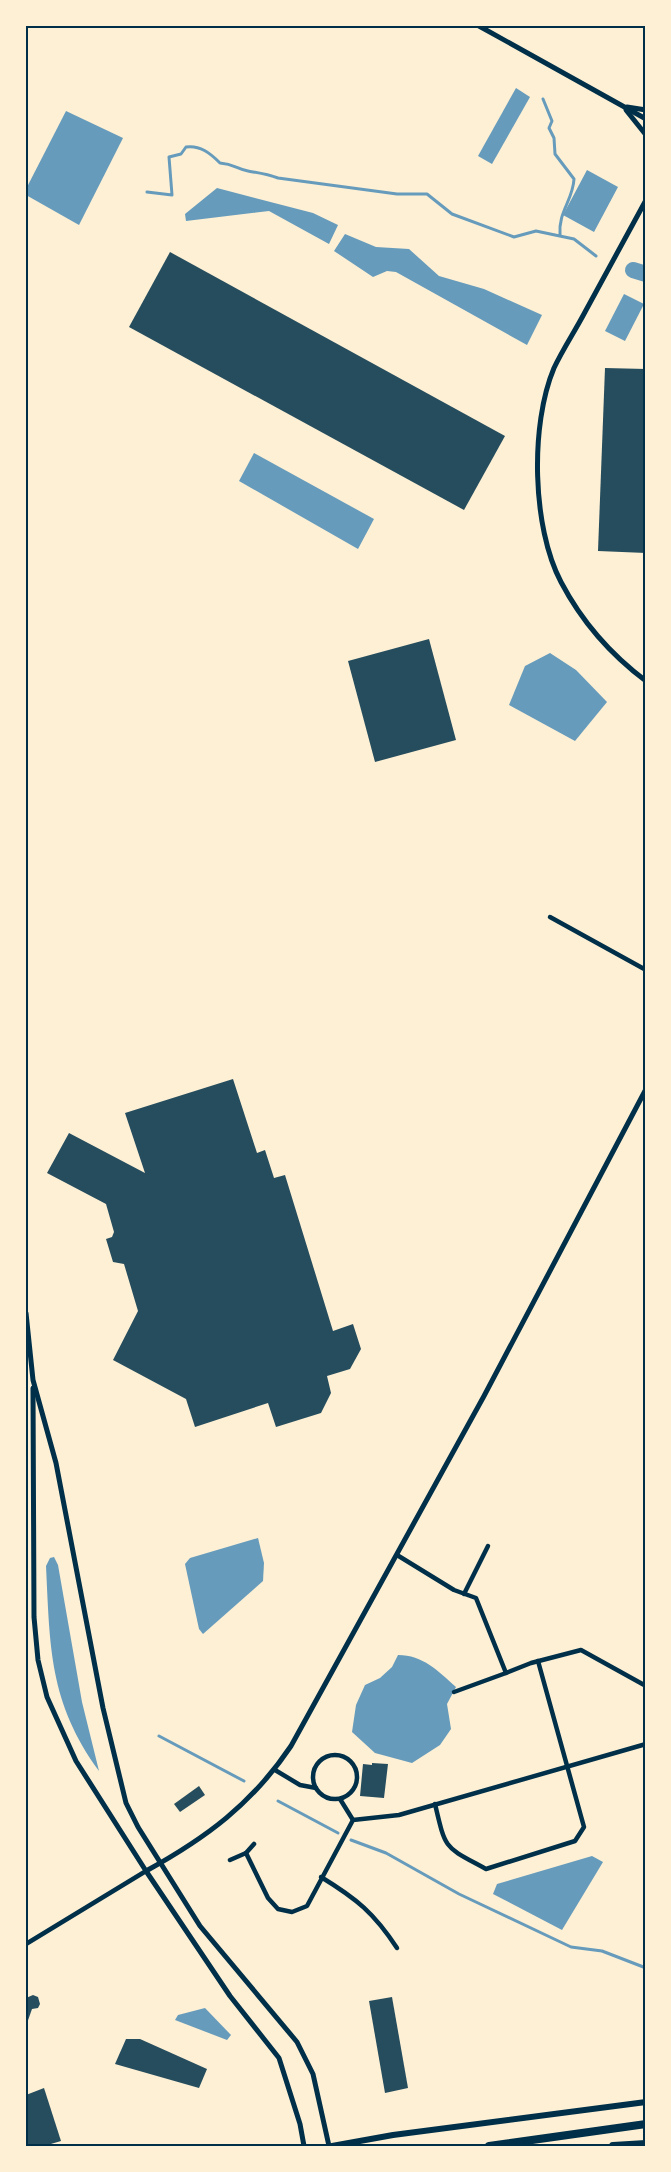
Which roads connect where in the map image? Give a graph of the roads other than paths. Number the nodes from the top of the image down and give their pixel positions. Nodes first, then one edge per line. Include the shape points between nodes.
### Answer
1 (479, 26) edge
2 (623, 106) junction
3 (645, 110) edge
4 (645, 119) edge
5 (645, 135) edge
6 (645, 200) edge
7 (645, 681) edge
8 (550, 917) dead end
9 (645, 970) edge
10 (645, 1089) edge
11 (26, 1313) edge
12 (28, 1359) edge
13 (33, 1380) junction
14 (26, 1381) edge
15 (488, 1546) dead end
16 (397, 1555) junction
17 (464, 1594) junction
18 (538, 1661) junction
19 (506, 1673) junction
20 (645, 1686) edge
21 (454, 1692) dead end
22 (645, 1744) edge
23 (568, 1765) junction
24 (275, 1770) junction
25 (316, 1788) junction
26 (340, 1799) junction
27 (435, 1804) junction
28 (352, 1820) junction
29 (255, 1845) dead end
30 (246, 1853) junction
31 (230, 1860) dead end
32 (160, 1863) junction
33 (146, 1871) junction
34 (321, 1877) junction
35 (26, 1944) edge
36 (397, 1948) dead end
37 (645, 2102) edge
38 (645, 2124) edge
39 (645, 2144) edge
40 (304, 2146) edge
41 (331, 2146) edge
42 (489, 2146) edge
43 (613, 2146) edge

1 - 2 street
2 - 3 street
2 - 4 street
2 - 5 street
6 - 7 street via 554,369 544,401 537,464 548,543 560,580 601,641
8 - 9 street
10 - 16 street
11 - 12 street
12 - 13 street
13 - 14 street
13 - 32 street via 56,1463 116,1768 126,1803
13 - 33 street via 34,1617 38,1659 47,1697 76,1761
15 - 17 street
16 - 17 street
16 - 24 street
17 - 19 street via 476,1598
18 - 19 street
18 - 20 street via 581,1650
18 - 23 street
19 - 21 street
22 - 23 street
23 - 27 street
23 - 27 street via 584,1827 574,1841 486,1869 450,1850
24 - 25 street via 300,1785
24 - 32 street via 241,1808
25 - 26 street via 326,1797
25 - 26 street via 313,1773 321,1760 343,1756 355,1767 356,1782 350,1793
26 - 28 street
27 - 28 street via 399,1815
28 - 34 street
29 - 30 street
30 - 31 street
30 - 34 street via 268,1898 278,1909 292,1912 307,1906
32 - 33 street
32 - 41 street via 200,1926 297,2042 313,2074
33 - 35 street
33 - 40 street via 230,1996 279,2058
34 - 36 street via 359,1901
37 - 41 main road
38 - 42 highway
39 - 43 highway

